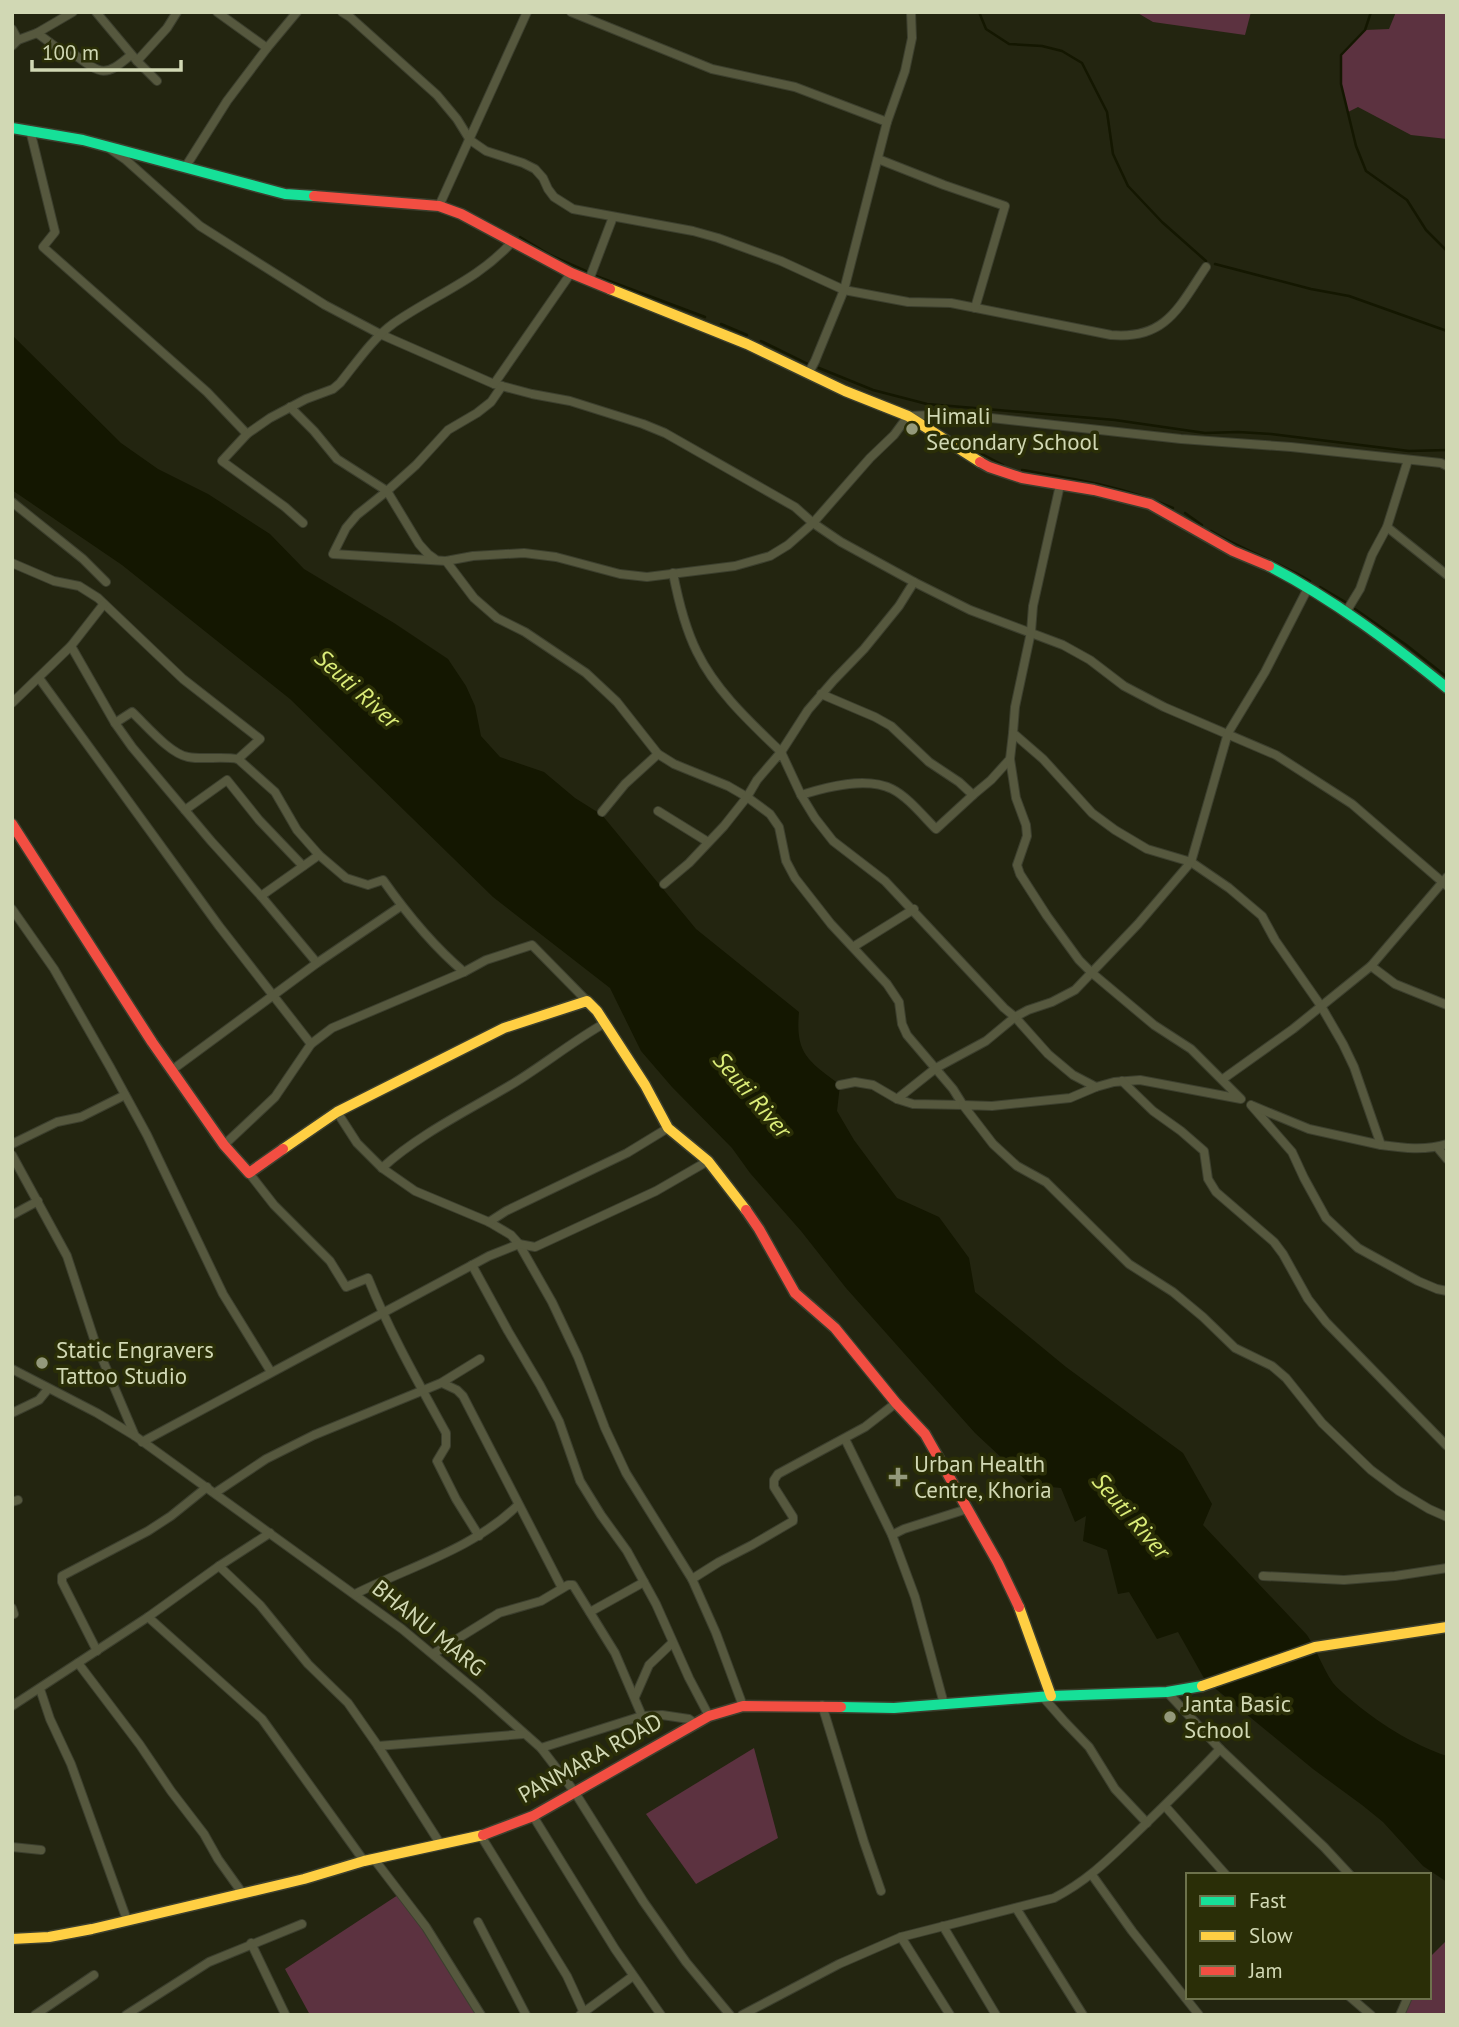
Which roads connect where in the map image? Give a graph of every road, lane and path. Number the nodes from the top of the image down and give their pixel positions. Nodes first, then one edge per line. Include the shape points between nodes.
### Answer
1 (73, 12) edge
2 (96, 12) edge
3 (177, 12) edge
4 (217, 12) edge
5 (297, 12) edge
6 (342, 12) edge
7 (527, 12) edge
8 (572, 12) edge
9 (911, 12) edge
10 (12, 29) edge
11 (37, 33) junction
12 (15, 43) edge
13 (267, 48) junction
14 (134, 58) junction
15 (157, 81) dead end
16 (887, 122) junction
17 (12, 128) edge
18 (30, 130) junction
19 (470, 140) junction
20 (104, 145) junction
21 (878, 159) junction
22 (186, 166) junction
23 (439, 206) junction
24 (612, 217) junction
25 (513, 241) junction
26 (1206, 267) dead end
27 (571, 273) junction
28 (589, 280) junction
29 (844, 290) junction
30 (975, 308) junction
31 (380, 334) junction
32 (809, 372) junction
33 (498, 385) junction
34 (290, 407) junction
35 (908, 416) junction
36 (247, 434) junction
37 (1408, 460) junction
38 (1447, 466) edge
39 (1060, 485) junction
40 (387, 491) junction
41 (12, 502) edge
42 (303, 523) dead end
43 (813, 523) junction
44 (1387, 527) junction
45 (442, 560) junction
46 (12, 563) edge
47 (673, 573) junction
48 (1446, 574) edge
49 (106, 582) dead end
50 (914, 582) junction
51 (1308, 588) junction
52 (103, 605) junction
53 (1346, 612) junction
54 (1031, 632) junction
55 (71, 646) junction
56 (39, 678) junction
57 (1447, 688) edge
58 (821, 694) junction
59 (12, 704) edge
60 (115, 723) junction
61 (1013, 733) junction
62 (1228, 733) junction
63 (781, 752) junction
64 (658, 754) junction
65 (238, 759) junction
66 (1010, 759) junction
67 (801, 795) junction
68 (973, 795) junction
69 (747, 797) junction
70 (185, 810) junction
71 (658, 811) dead end
72 (602, 812) dead end
73 (12, 824) edge
74 (708, 842) junction
75 (318, 855) junction
76 (1191, 862) junction
77 (303, 866) junction
78 (1445, 882) edge
79 (664, 884) dead end
80 (261, 896) junction
81 (401, 906) junction
82 (12, 909) edge
83 (914, 909) junction
84 (853, 947) junction
85 (317, 963) junction
86 (1371, 966) junction
87 (464, 972) junction
88 (1092, 973) junction
89 (274, 995) junction
90 (587, 1001) junction
91 (1447, 1005) edge
92 (1321, 1006) junction
93 (1015, 1017) junction
94 (605, 1023) junction
95 (311, 1044) junction
96 (936, 1068) junction
97 (172, 1070) junction
98 (1223, 1079) junction
99 (1122, 1081) junction
100 (840, 1085) dead end
101 (1096, 1087) junction
102 (125, 1095) junction
103 (897, 1099) junction
104 (1241, 1099) junction
105 (963, 1105) junction
106 (1251, 1105) junction
107 (337, 1112) junction
108 (667, 1128) junction
109 (12, 1144) edge
110 (1447, 1144) edge
111 (224, 1145) junction
112 (1381, 1145) junction
113 (1437, 1147) junction
114 (12, 1155) edge
115 (1447, 1159) edge
116 (708, 1161) junction
117 (382, 1168) junction
118 (249, 1173) junction
119 (38, 1201) junction
120 (12, 1215) edge
121 (489, 1222) junction
122 (519, 1244) junction
123 (472, 1265) junction
124 (1447, 1291) edge
125 (382, 1315) junction
126 (480, 1359) dead end
127 (12, 1369) edge
128 (271, 1372) junction
129 (442, 1383) junction
130 (48, 1389) junction
131 (423, 1391) junction
132 (896, 1403) junction
133 (12, 1413) edge
134 (139, 1439) junction
135 (845, 1439) junction
136 (1447, 1446) edge
137 (211, 1490) junction
138 (519, 1505) junction
139 (967, 1509) junction
140 (1447, 1517) edge
141 (270, 1533) junction
142 (892, 1535) junction
143 (479, 1536) junction
144 (219, 1566) junction
145 (1447, 1568) edge
146 (1263, 1576) dead end
147 (692, 1579) junction
148 (644, 1582) junction
149 (562, 1588) junction
150 (355, 1594) junction
151 (590, 1612) junction
152 (148, 1617) junction
153 (1446, 1629) edge
154 (672, 1643) junction
155 (97, 1651) junction
156 (433, 1654) junction
157 (78, 1663) junction
158 (40, 1689) junction
159 (1167, 1692) junction
160 (1047, 1696) junction
161 (635, 1697) junction
162 (944, 1704) junction
163 (821, 1705) junction
164 (12, 1706) edge
165 (743, 1706) junction
166 (642, 1716) junction
167 (709, 1716) junction
168 (696, 1724) junction
169 (524, 1734) junction
170 (378, 1746) junction
171 (541, 1748) junction
172 (1220, 1749) junction
173 (574, 1791) junction
174 (1165, 1806) junction
175 (533, 1816) junction
176 (1147, 1823) junction
177 (481, 1836) junction
178 (441, 1845) junction
179 (12, 1847) edge
180 (41, 1850) dead end
181 (369, 1860) junction
182 (1224, 1873) edge
183 (1348, 1873) edge
184 (1092, 1875) junction
185 (881, 1891) dead end
186 (243, 1894) junction
187 (1016, 1908) junction
188 (127, 1920) junction
189 (478, 1922) dead end
190 (302, 1924) dead end
191 (943, 1926) junction
192 (901, 1937) junction
193 (12, 1938) edge
194 (251, 1943) junction
195 (94, 1975) dead end
196 (633, 1976) junction
197 (1186, 1999) edge
198 (1186, 1999) edge
199 (1352, 1999) edge
200 (1407, 1999) edge
201 (285, 2014) edge
202 (582, 2014) edge
203 (35, 2015) edge
204 (126, 2015) edge
205 (481, 2015) edge
206 (526, 2015) edge
207 (662, 2015) edge
208 (730, 2015) edge
209 (742, 2015) edge
210 (950, 2015) edge
211 (996, 2015) edge
212 (1083, 2015) edge
213 (1199, 2015) edge
214 (1371, 2015) edge
215 (1400, 2015) edge

1 - 11 street
2 - 14 street
3 - 14 street via 167,28
4 - 13 street
5 - 13 street
6 - 19 street via 437,96
7 - 19 street
8 - 16 street via 712,69 795,88
9 - 16 street via 912,38 905,71
10 - 12 street
11 - 12 street
11 - 14 street via 97,70 114,69
13 - 22 street
14 - 15 street
16 - 21 street
17 - 18 street
18 - 20 street
18 - 36 street via 55,232 43,247 207,392
19 - 23 street
19 - 24 street via 486,151 535,169 554,197 573,209
20 - 22 street
20 - 31 street via 200,226
21 - 29 street
21 - 30 street via 1005,206
22 - 23 street via 285,194
23 - 25 street
24 - 28 street
24 - 29 street via 718,238
25 - 27 street
25 - 31 street via 479,273
26 - 30 street via 1175,314 1149,331 1128,336
27 - 28 street
27 - 33 street
28 - 32 street
29 - 30 street
29 - 32 street
31 - 33 street
31 - 34 street via 333,389
32 - 35 street
33 - 40 street via 491,402 448,430
33 - 43 street via 604,410 665,433
34 - 36 street
34 - 40 street via 337,459
35 - 37 street via 955,414
35 - 39 street via 989,467
35 - 43 street
36 - 42 street via 222,461
37 - 38 street
37 - 44 street
39 - 51 street via 1150,505
39 - 54 street
40 - 45 street via 419,544
40 - 45 street via 357,514 334,554
41 - 49 street
43 - 47 street via 770,556 735,566
43 - 50 street
44 - 48 street
44 - 53 street
45 - 47 street via 524,553 620,574
45 - 64 street via 497,618 586,673 617,702
46 - 52 street via 79,586
47 - 63 street via 696,650 709,674
50 - 54 street via 970,610
50 - 58 street via 864,649
51 - 53 street
51 - 62 street
52 - 55 street
52 - 65 street via 183,678 260,739
53 - 57 street
54 - 61 street
54 - 62 street via 1090,660 1124,686 1164,707
55 - 56 street
55 - 60 street
56 - 59 street
56 - 89 street
58 - 63 street
58 - 68 street via 891,726
60 - 65 street via 132,712 177,754
60 - 70 street
61 - 66 street
61 - 76 street via 1092,813 1115,830 1147,849
62 - 76 street
62 - 78 street via 1276,755 1352,804
63 - 67 street
63 - 69 street
64 - 69 street
64 - 72 street
65 - 75 street via 275,792
66 - 68 street
66 - 88 street via 1027,836 1017,864 1020,874 1062,938
67 - 68 street via 835,785 877,785 902,796 936,829
67 - 83 street via 833,841
69 - 74 street
69 - 84 street via 771,814 795,878
70 - 77 street via 227,780
70 - 80 street
71 - 74 street
73 - 97 street
74 - 79 street
75 - 77 street
75 - 81 street via 346,877 368,885 383,880
76 - 88 street
76 - 92 street via 1262,916
77 - 80 street
78 - 86 street
80 - 85 street
81 - 85 street
81 - 87 street
82 - 102 street via 54,969
83 - 84 street
83 - 93 street
84 - 96 street via 899,1002 907,1035
85 - 89 street
86 - 91 street via 1395,984
86 - 92 street
87 - 90 street via 532,945
87 - 95 street via 332,1028
88 - 93 street via 1075,990
88 - 98 street
89 - 95 street
89 - 97 street
90 - 94 street
90 - 107 street via 504,1028
92 - 98 street
92 - 112 street via 1354,1067
93 - 96 street via 986,1041
93 - 101 street via 1056,1061
94 - 108 street
94 - 117 street
95 - 111 street via 275,1097
96 - 103 street
96 - 105 street
97 - 111 street
98 - 104 street
99 - 101 street
99 - 104 street via 1140,1080
99 - 136 street via 1204,1151 1208,1179 1216,1192 1274,1242 1326,1322
100 - 103 street via 873,1085
101 - 105 street via 1070,1098
102 - 109 street
102 - 128 street via 223,1294
103 - 105 street via 913,1104
104 - 106 street
105 - 140 street via 1017,1167 1046,1182 1129,1264 1173,1292 1235,1348 1272,1366 1371,1470
106 - 112 street via 1309,1129
106 - 124 street via 1292,1152 1326,1218 1358,1248 1418,1281
107 - 117 street via 357,1143
107 - 118 street
108 - 116 street
108 - 121 street
110 - 113 street
111 - 118 street
112 - 113 street
113 - 115 street
114 - 119 street
116 - 122 street via 656,1191 535,1247
116 - 132 street via 760,1229 795,1293 835,1328
117 - 121 street via 415,1191
118 - 125 street via 330,1262 346,1287 368,1278
119 - 120 street
119 - 134 street via 67,1256 95,1342
121 - 122 street
122 - 123 street
122 - 147 street via 578,1357 626,1473
123 - 125 street
123 - 148 street via 547,1397 580,1481
125 - 128 street
125 - 131 street
126 - 129 street
127 - 130 street, BHANU MARG
128 - 134 street
129 - 131 street
129 - 138 street via 463,1396
130 - 133 street
130 - 134 street, BHANU MARG
131 - 137 street via 302,1441
131 - 143 street via 446,1433 446,1446 436,1461
132 - 135 street
132 - 139 street via 925,1434
134 - 137 street, BHANU MARG
135 - 142 street
135 - 147 street via 774,1480 793,1517 790,1524
137 - 141 street, BHANU MARG
137 - 155 street via 148,1531 62,1576
138 - 143 street
138 - 149 street
139 - 142 street
139 - 160 street via 1019,1606
141 - 144 street
141 - 150 street, BHANU MARG
142 - 162 street via 915,1597
143 - 150 street
144 - 152 street
144 - 170 street via 348,1703
145 - 146 street via 1343,1580
147 - 165 street
148 - 151 street
148 - 154 street
149 - 151 street via 575,1587
149 - 156 street via 541,1601 499,1613
150 - 156 street, BHANU MARG
151 - 161 street
152 - 155 street
152 - 181 street via 262,1719
153 - 159 street, PANMARA ROAD via 1315,1647 1197,1688
154 - 161 street via 649,1665
154 - 167 street
155 - 157 street
156 - 169 street, BHANU MARG
157 - 158 street
157 - 186 street
158 - 164 street
158 - 188 street
159 - 160 street, PANMARA ROAD
159 - 172 street
160 - 162 street, PANMARA ROAD
160 - 176 street via 1089,1747 1115,1789
161 - 166 street
162 - 163 street, PANMARA ROAD via 894,1708
163 - 165 street, PANMARA ROAD
163 - 185 street
165 - 167 street, PANMARA ROAD
166 - 168 street via 662,1715
166 - 171 street
167 - 168 street, PANMARA ROAD
168 - 173 street, PANMARA ROAD
169 - 170 street
169 - 171 street, BHANU MARG
170 - 178 street
171 - 173 street, BHANU MARG
172 - 174 street
172 - 183 street
173 - 175 street, PANMARA ROAD
173 - 208 street, BHANU MARG via 686,1962
174 - 176 street
174 - 182 street
175 - 177 street, PANMARA ROAD
175 - 196 street
176 - 184 street
177 - 178 street, PANMARA ROAD
177 - 202 street via 566,1976
178 - 181 street, PANMARA ROAD
179 - 180 street
181 - 186 street, PANMARA ROAD
181 - 205 street via 426,1927
184 - 187 street via 1054,1898
184 - 197 street
186 - 188 street, PANMARA ROAD
187 - 191 street
187 - 212 street
188 - 193 street, PANMARA ROAD via 49,1937
189 - 206 street
190 - 194 street
191 - 192 street
191 - 211 street
192 - 209 street
192 - 210 street
194 - 201 street
194 - 204 street via 209,1962
195 - 203 street
196 - 202 street
196 - 207 street
198 - 213 street
199 - 214 street
200 - 215 street

